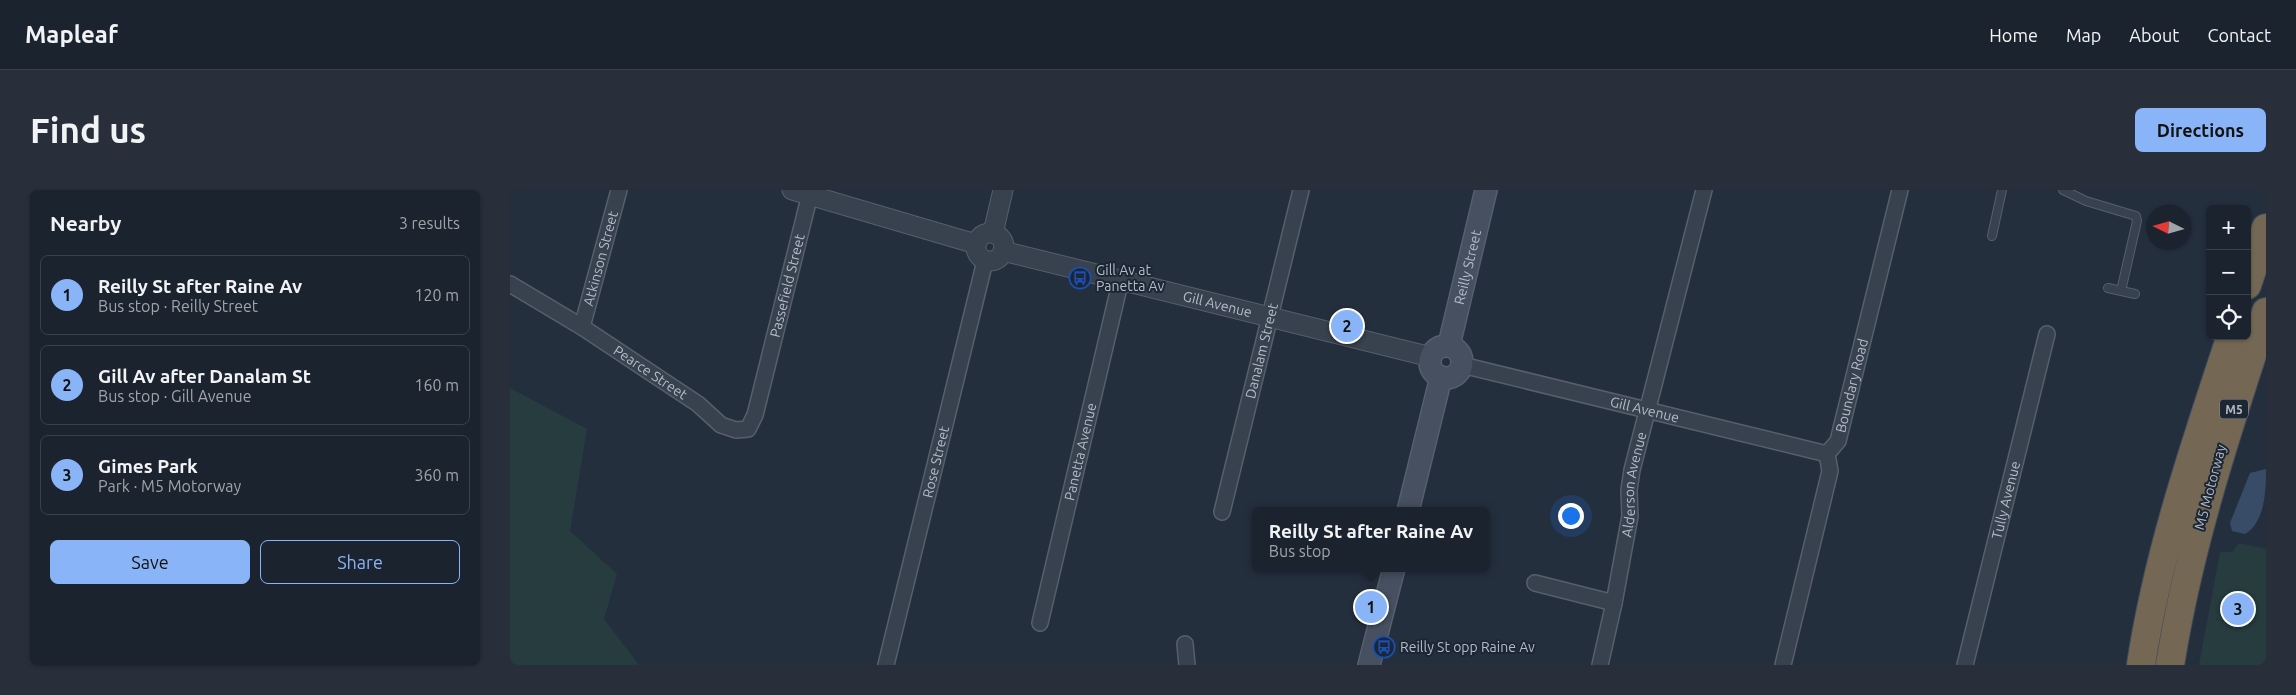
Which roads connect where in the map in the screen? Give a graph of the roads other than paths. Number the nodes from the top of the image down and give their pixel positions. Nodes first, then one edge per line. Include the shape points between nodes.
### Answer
1 (619, 190) edge
2 (1004, 190) edge
3 (1301, 190) edge
4 (1486, 190) edge
5 (1704, 190) edge
6 (1900, 190) edge
7 (2002, 190) edge
8 (2063, 190) edge
9 (804, 192) edge
10 (2266, 228) edge
11 (993, 233) junction
12 (1992, 236) dead end
13 (1003, 251) junction
14 (981, 253) junction
15 (2251, 273) edge
16 (1121, 279) junction
17 (510, 284) edge
18 (2108, 288) dead end
19 (2121, 291) junction
20 (2135, 294) dead end
21 (2266, 312) edge
22 (1270, 317) junction
23 (582, 327) junction
24 (2047, 334) dead end
25 (2230, 340) edge
26 (1449, 345) junction
27 (1431, 357) junction
28 (1462, 364) junction
29 (1442, 377) junction
30 (763, 380) joint
31 (1646, 410) junction
32 (1827, 454) junction
33 (1409, 507) edge
34 (1222, 512) dead end
35 (1393, 572) edge
36 (1535, 583) dead end
37 (1614, 603) junction
38 (1040, 623) dead end
39 (1185, 644) dead end
40 (886, 665) edge
41 (1187, 665) edge
42 (1369, 665) edge
43 (1600, 665) edge
44 (1783, 665) edge
45 (1965, 665) edge
46 (2142, 665) edge
47 (2170, 665) edge

1 - 23 street, Atkinson Street
2 - 11 street
3 - 22 street, Danalam Street
4 - 26 main road, Reilly Street
5 - 31 street, Alderson Avenue
6 - 32 street, Boundary Road via 1838,441
7 - 12 lane
8 - 19 lane via 2086,201 2136,216
9 - 14 street
9 - 30 street, Passefield Street
10 - 15 highway
11 - 13 street via 1003,242
11 - 14 street via 980,236
13 - 14 street via 998,258
13 - 16 street, Gill Avenue
14 - 40 street, Rose Street
16 - 22 street, Gill Avenue
16 - 38 street, Panetta Avenue
17 - 23 street, Pearce Street
18 - 19 lane
19 - 20 lane
21 - 47 highway, M5 Motorway / M5 via 2204,507
22 - 27 street, Gill Avenue
22 - 34 street, Danalam Street
23 - 30 street, Pearce Street via 698,404 721,425 736,430 748,429 755,415
24 - 45 street, Tully Avenue
25 - 46 highway, M5 Motorway / M5 via 2169,533
26 - 27 main road via 1436,349
26 - 28 main road via 1461,354
27 - 29 main road via 1434,371
28 - 29 main road via 1457,374
28 - 31 street, Gill Avenue
29 - 33 main road
31 - 32 street, Gill Avenue
31 - 37 street, Alderson Avenue via 1632,470 1630,516
32 - 44 street via 1830,471
35 - 42 main road
36 - 37 street
37 - 43 street, Alderson Avenue
39 - 41 street

